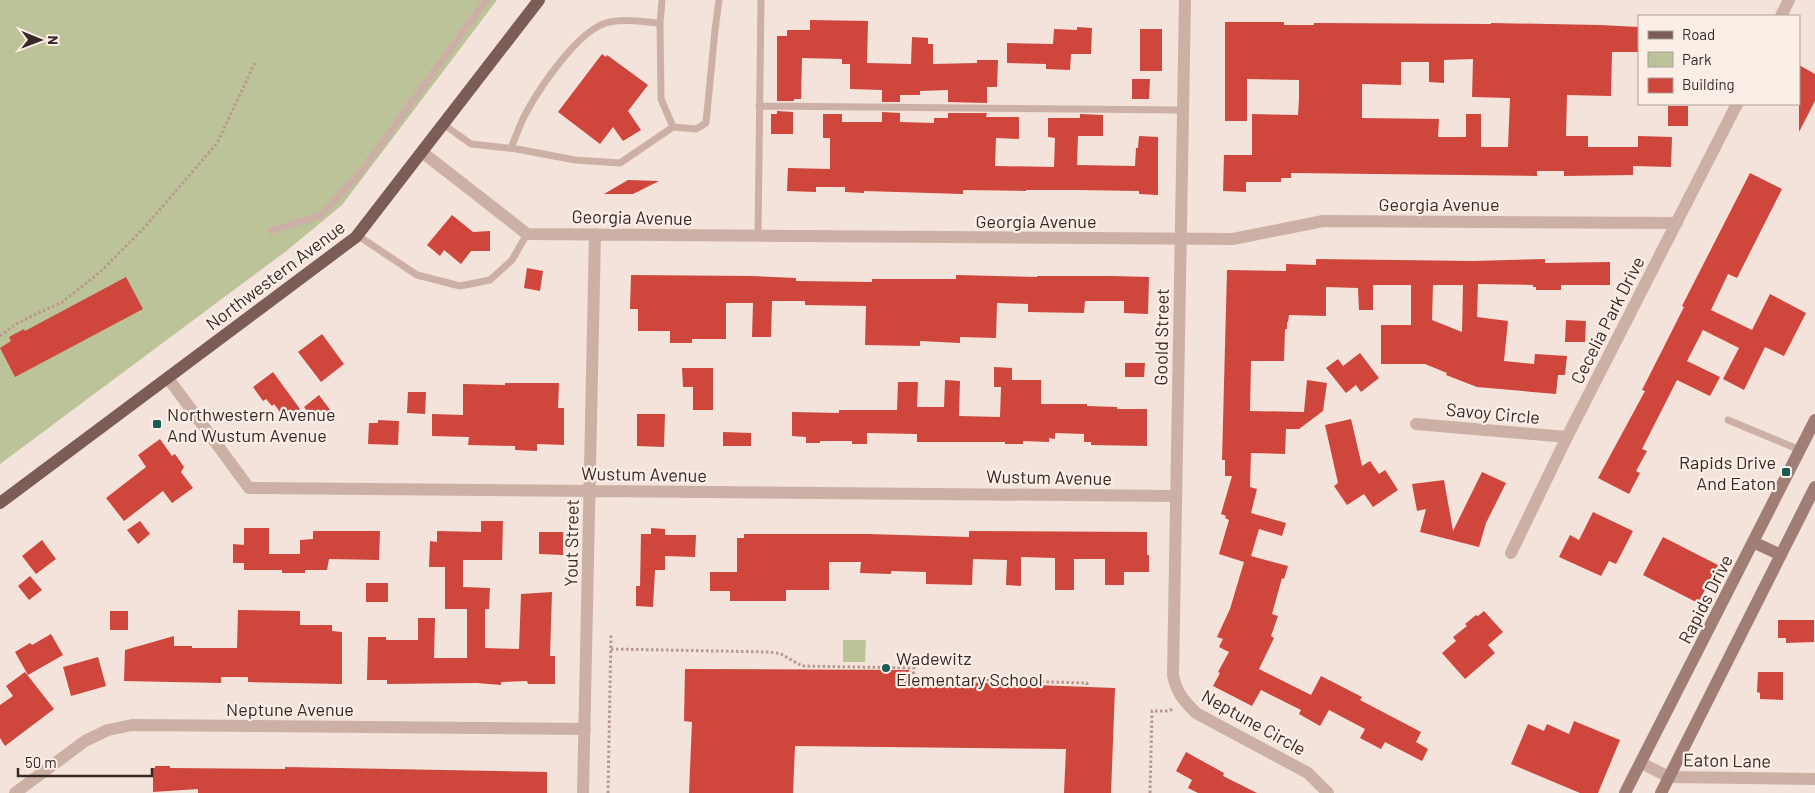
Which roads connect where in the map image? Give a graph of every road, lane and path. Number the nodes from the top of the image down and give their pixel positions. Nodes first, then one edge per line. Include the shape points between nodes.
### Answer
1 (486, 0) edge
2 (539, 0) edge
3 (662, 0) edge
4 (719, 0) edge
5 (761, 0) edge
6 (1186, 0) edge
7 (1789, 0) edge
8 (1782, 15) edge
9 (660, 23) junction
10 (255, 63) dead end
11 (1736, 105) edge
12 (759, 106) junction
13 (1183, 110) junction
14 (443, 124) junction
15 (673, 127) junction
16 (511, 148) junction
17 (422, 152) junction
18 (1677, 223) junction
19 (271, 231) dead end
20 (527, 234) junction
21 (595, 234) junction
22 (357, 235) junction
23 (758, 236) junction
24 (1181, 240) junction
25 (0, 336) edge
26 (168, 378) junction
27 (1728, 420) dead end
28 (1815, 420) edge
29 (1416, 424) dead end
30 (1567, 437) junction
31 (1800, 450) junction
32 (1815, 487) edge
33 (590, 491) junction
34 (1176, 496) junction
35 (0, 503) edge
36 (1753, 542) junction
37 (1511, 553) dead end
38 (1781, 555) junction
39 (611, 634) dead end
40 (611, 649) junction
41 (1173, 675) joint
42 (1087, 687) dead end
43 (1184, 702) junction
44 (585, 729) junction
45 (1641, 763) junction
46 (1669, 777) junction
47 (1815, 779) edge
48 (15, 793) edge
49 (583, 793) edge
50 (608, 793) edge
51 (1150, 793) edge
52 (1328, 793) edge
53 (1625, 793) edge
54 (1661, 793) edge

1 - 19 lane via 354,180 321,215
2 - 14 main road, Northwestern Avenue
3 - 9 lane
4 - 15 lane via 706,122 696,129
5 - 12 lane
6 - 13 street, Goold Street
7 - 8 street
9 - 15 lane via 661,99
9 - 16 lane via 621,20 588,31 536,96
10 - 25 path via 217,143 145,227 99,273 61,304 23,321
11 - 18 street, Cecelia Park Drive
12 - 13 lane
12 - 23 lane
13 - 24 street, Goold Street
14 - 16 lane via 471,144
14 - 17 main road, Northwestern Avenue
15 - 16 lane via 620,163 575,160
17 - 20 street
17 - 22 main road, Northwestern Avenue
18 - 24 street, Georgia Avenue via 1323,221 1233,239
18 - 30 street, Cecelia Park Drive
20 - 21 street, Georgia Avenue
20 - 22 lane via 512,260 490,280 460,286 417,275
21 - 23 street, Georgia Avenue
21 - 33 street, Yout Street
22 - 26 main road, Northwestern Avenue
23 - 24 street, Georgia Avenue
24 - 34 street, Goold Street
26 - 33 street, Wustum Avenue via 249,488
26 - 35 main road, Northwestern Avenue
27 - 31 lane
28 - 31 street, Rapids Drive
29 - 30 street, Savoy Circle
30 - 37 street, Cecelia Park Drive
31 - 36 street, Rapids Drive
32 - 38 street
33 - 34 street, Wustum Avenue
33 - 44 street, Yout Street
34 - 41 street, Goold Street
36 - 38 street
36 - 45 street, Rapids Drive
38 - 46 street
39 - 40 path
40 - 42 path via 770,652 781,654 802,666 914,668 914,678 1087,683
40 - 50 path
41 - 43 street, Neptune Circle via 1176,689
43 - 51 path via 1168,711 1152,711
43 - 52 street, Neptune Circle via 1196,713 1308,773
44 - 48 street, Neptune Avenue via 132,726 108,730 85,741
44 - 49 street, Yout Street
45 - 46 street, Eaton Lane
45 - 53 street, Rapids Drive
46 - 47 street, Eaton Lane
46 - 54 street

